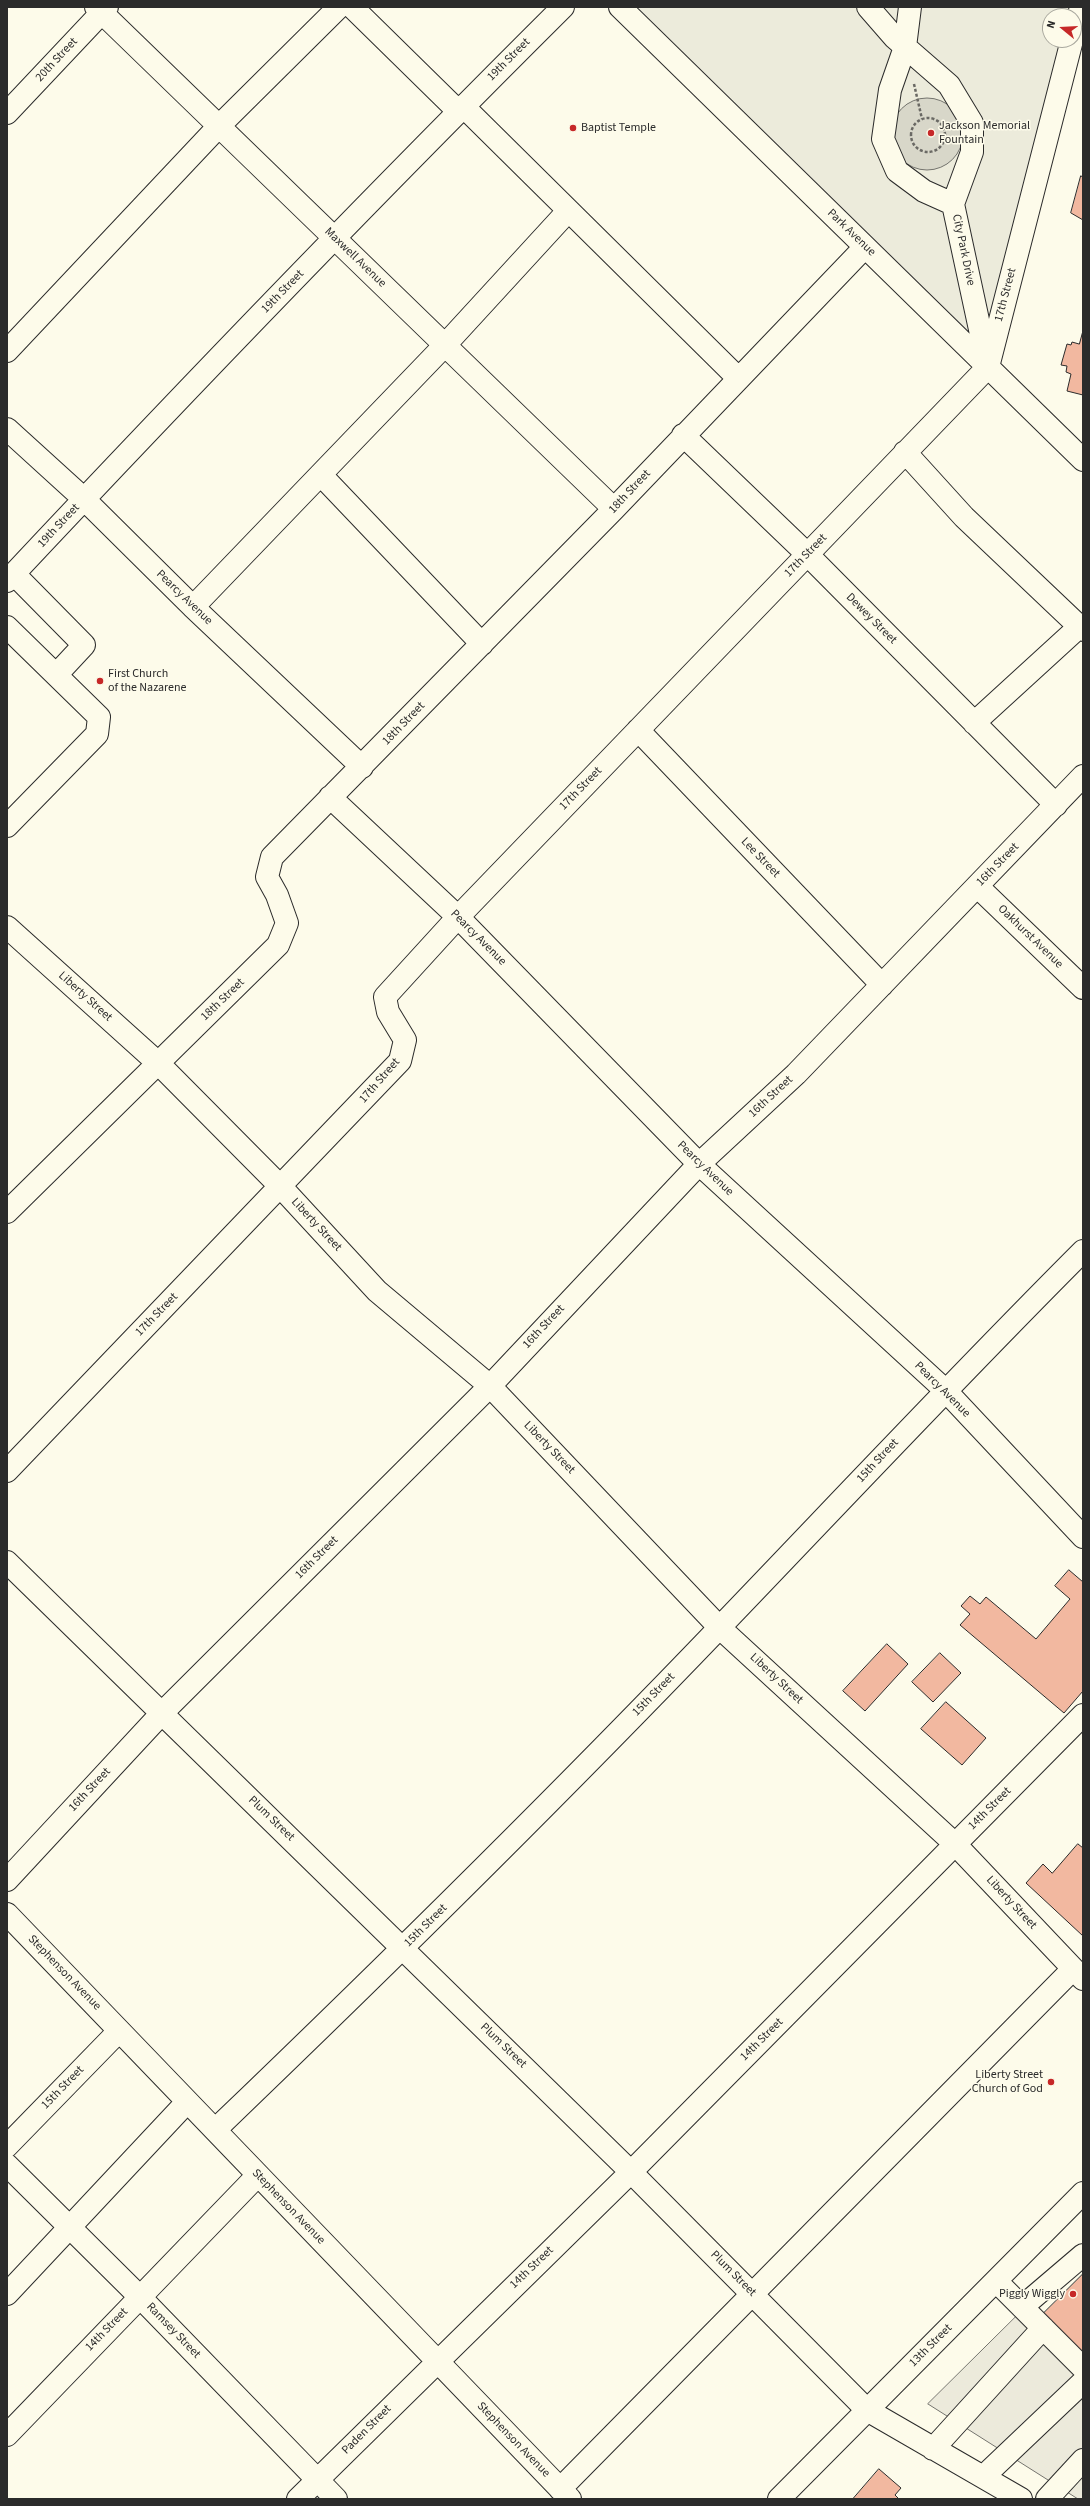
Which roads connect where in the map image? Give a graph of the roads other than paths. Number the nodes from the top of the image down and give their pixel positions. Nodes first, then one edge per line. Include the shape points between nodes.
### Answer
1 (339, 7) edge
2 (352, 7) edge
3 (563, 7) edge
4 (620, 7) edge
5 (868, 7) edge
6 (910, 7) edge
7 (101, 9) edge
8 (906, 46) junction
9 (1070, 48) edge
10 (460, 108) junction
11 (7, 113) edge
12 (219, 126) junction
13 (953, 204) junction
14 (568, 211) junction
15 (335, 239) junction
16 (865, 247) junction
17 (445, 345) junction
18 (7, 351) edge
19 (988, 367) junction
20 (738, 378) junction
21 (7, 429) edge
22 (683, 435) junction
23 (905, 452) junction
24 (1083, 460) edge
25 (321, 474) junction
26 (84, 499) junction
27 (614, 509) junction
28 (807, 554) junction
29 (10, 577) edge
30 (193, 607) junction
31 (7, 627) edge
32 (1081, 628) edge
33 (482, 644) junction
34 (56, 674) junction
35 (974, 723) junction
36 (638, 730) junction
37 (362, 767) junction
38 (1083, 776) edge
39 (330, 797) junction
40 (1056, 805) junction
41 (7, 826) edge
42 (977, 886) junction
43 (458, 917) junction
44 (7, 927) edge
45 (882, 985) junction
46 (1083, 988) edge
47 (158, 1063) junction
48 (699, 1164) junction
49 (281, 1187) junction
50 (7, 1212) edge
51 (1083, 1251) edge
52 (490, 1386) junction
53 (945, 1390) junction
54 (7, 1471) edge
55 (1083, 1537) edge
56 (7, 1562) edge
57 (720, 1628) junction
58 (162, 1712) junction
59 (1083, 1715) edge
60 (955, 1844) junction
61 (7, 1880) edge
62 (7, 1914) edge
63 (404, 1949) junction
64 (1078, 1974) edge
65 (119, 2031) junction
66 (188, 2102) junction
67 (215, 2130) junction
68 (7, 2146) edge
69 (7, 2165) edge
70 (631, 2172) junction
71 (258, 2175) junction
72 (1083, 2193) edge
73 (70, 2228) junction
74 (1083, 2255) edge
75 (996, 2281) junction
76 (751, 2292) junction
77 (7, 2294) edge
78 (140, 2296) junction
79 (1022, 2307) junction
80 (1043, 2328) junction
81 (437, 2361) junction
82 (1083, 2368) edge
83 (1083, 2382) edge
84 (868, 2410) junction
85 (7, 2434) edge
86 (933, 2449) junction
87 (1083, 2460) edge
88 (983, 2477) junction
89 (317, 2480) junction
90 (565, 2494) edge
91 (298, 2499) edge
92 (336, 2499) edge
93 (779, 2499) edge
94 (1021, 2499) edge
95 (1047, 2499) edge

1 - 12 street
2 - 10 street
3 - 10 street, 19th Street
4 - 16 street, Park Avenue
5 - 8 street, City Park Drive
6 - 8 street
7 - 11 street, 20th Street
7 - 12 street, Maxwell Avenue
8 - 13 street, City Park Drive via 949,85 972,123 972,152
8 - 13 street via 890,90 883,139 897,171 924,191
9 - 19 street, 17th Street
10 - 14 street
10 - 15 street, 19th Street
12 - 15 street, Maxwell Avenue
12 - 18 street
13 - 19 street, City Park Drive
14 - 17 street
14 - 20 street
15 - 17 street, Maxwell Avenue
15 - 26 street, 19th Street
16 - 19 street, Park Avenue
16 - 20 street, 18th Street
17 - 25 street
17 - 27 street, Maxwell Avenue
19 - 23 street, 17th Street
19 - 24 street, Park Avenue
20 - 22 street, 18th Street
21 - 26 street, Pearcy Avenue
22 - 27 street, 18th Street
22 - 28 street, Dewey Street
23 - 28 street, 17th Street
23 - 32 street via 964,517
25 - 30 street
25 - 33 street
26 - 29 street, 19th Street
26 - 30 street, Pearcy Avenue
27 - 33 street, 18th Street
28 - 35 street, Dewey Street
28 - 36 street, 17th Street
29 - 34 street via 84,645
30 - 37 street, Pearcy Avenue
31 - 34 street
32 - 35 street
33 - 37 street, 18th Street
34 - 41 street via 99,717 97,734
35 - 40 street, Dewey Street
36 - 43 street, 17th Street
36 - 45 street, Lee Street
37 - 39 street, 18th Street
38 - 40 street, 16th Street
39 - 43 street, Pearcy Avenue
39 - 47 street, 18th Street via 272,857 267,878 277,895 287,923 278,945
40 - 42 street, 16th Street
42 - 45 street, 16th Street
42 - 46 street, Oakhurst Avenue
43 - 48 street, Pearcy Avenue
43 - 49 street, 17th Street via 385,997 388,1012 405,1040 400,1061
44 - 47 street, Liberty Street
45 - 48 street, 16th Street via 796,1074
47 - 49 street, Liberty Street
47 - 50 street, 18th Street
48 - 52 street, 16th Street
48 - 53 street, Pearcy Avenue
49 - 52 street, Liberty Street via 376,1291
49 - 54 street, 17th Street
51 - 53 street, 15th Street
52 - 57 street, Liberty Street
52 - 58 street, 16th Street
53 - 55 street, Pearcy Avenue
53 - 57 street, 15th Street
56 - 58 street, Plum Street
57 - 60 street, Liberty Street
57 - 63 street, 15th Street
58 - 61 street, 16th Street
58 - 63 street, Plum Street
59 - 60 street, 14th Street
60 - 64 street, Liberty Street
60 - 70 street, 14th Street
62 - 65 street, Stephenson Avenue
63 - 67 street, 15th Street
63 - 70 street, Plum Street
64 - 76 street
65 - 66 street, Stephenson Avenue
65 - 68 street, 15th Street
66 - 67 street, Stephenson Avenue
66 - 73 street
67 - 71 street, Stephenson Avenue
69 - 73 street, Ramsey Street
70 - 76 street, Plum Street
70 - 81 street, 14th Street
71 - 78 street, 14th Street
71 - 81 street, Stephenson Avenue
72 - 75 street, 13th Street
73 - 77 street
73 - 78 street, Ramsey Street
74 - 79 street
75 - 79 street
75 - 84 street, 13th Street
76 - 84 street, Plum Street
76 - 90 street
78 - 85 street, 14th Street
78 - 89 street, Ramsey Street
79 - 80 street
80 - 82 street
80 - 86 street
81 - 89 street, Paden Street
81 - 90 street, Stephenson Avenue
83 - 88 street
84 - 86 street, Plum Street
84 - 93 street, 13th Street
86 - 88 street, Plum Street
87 - 95 street
88 - 94 street, Plum Street
89 - 91 street, Paden Street
89 - 92 street, Ramsey Street

